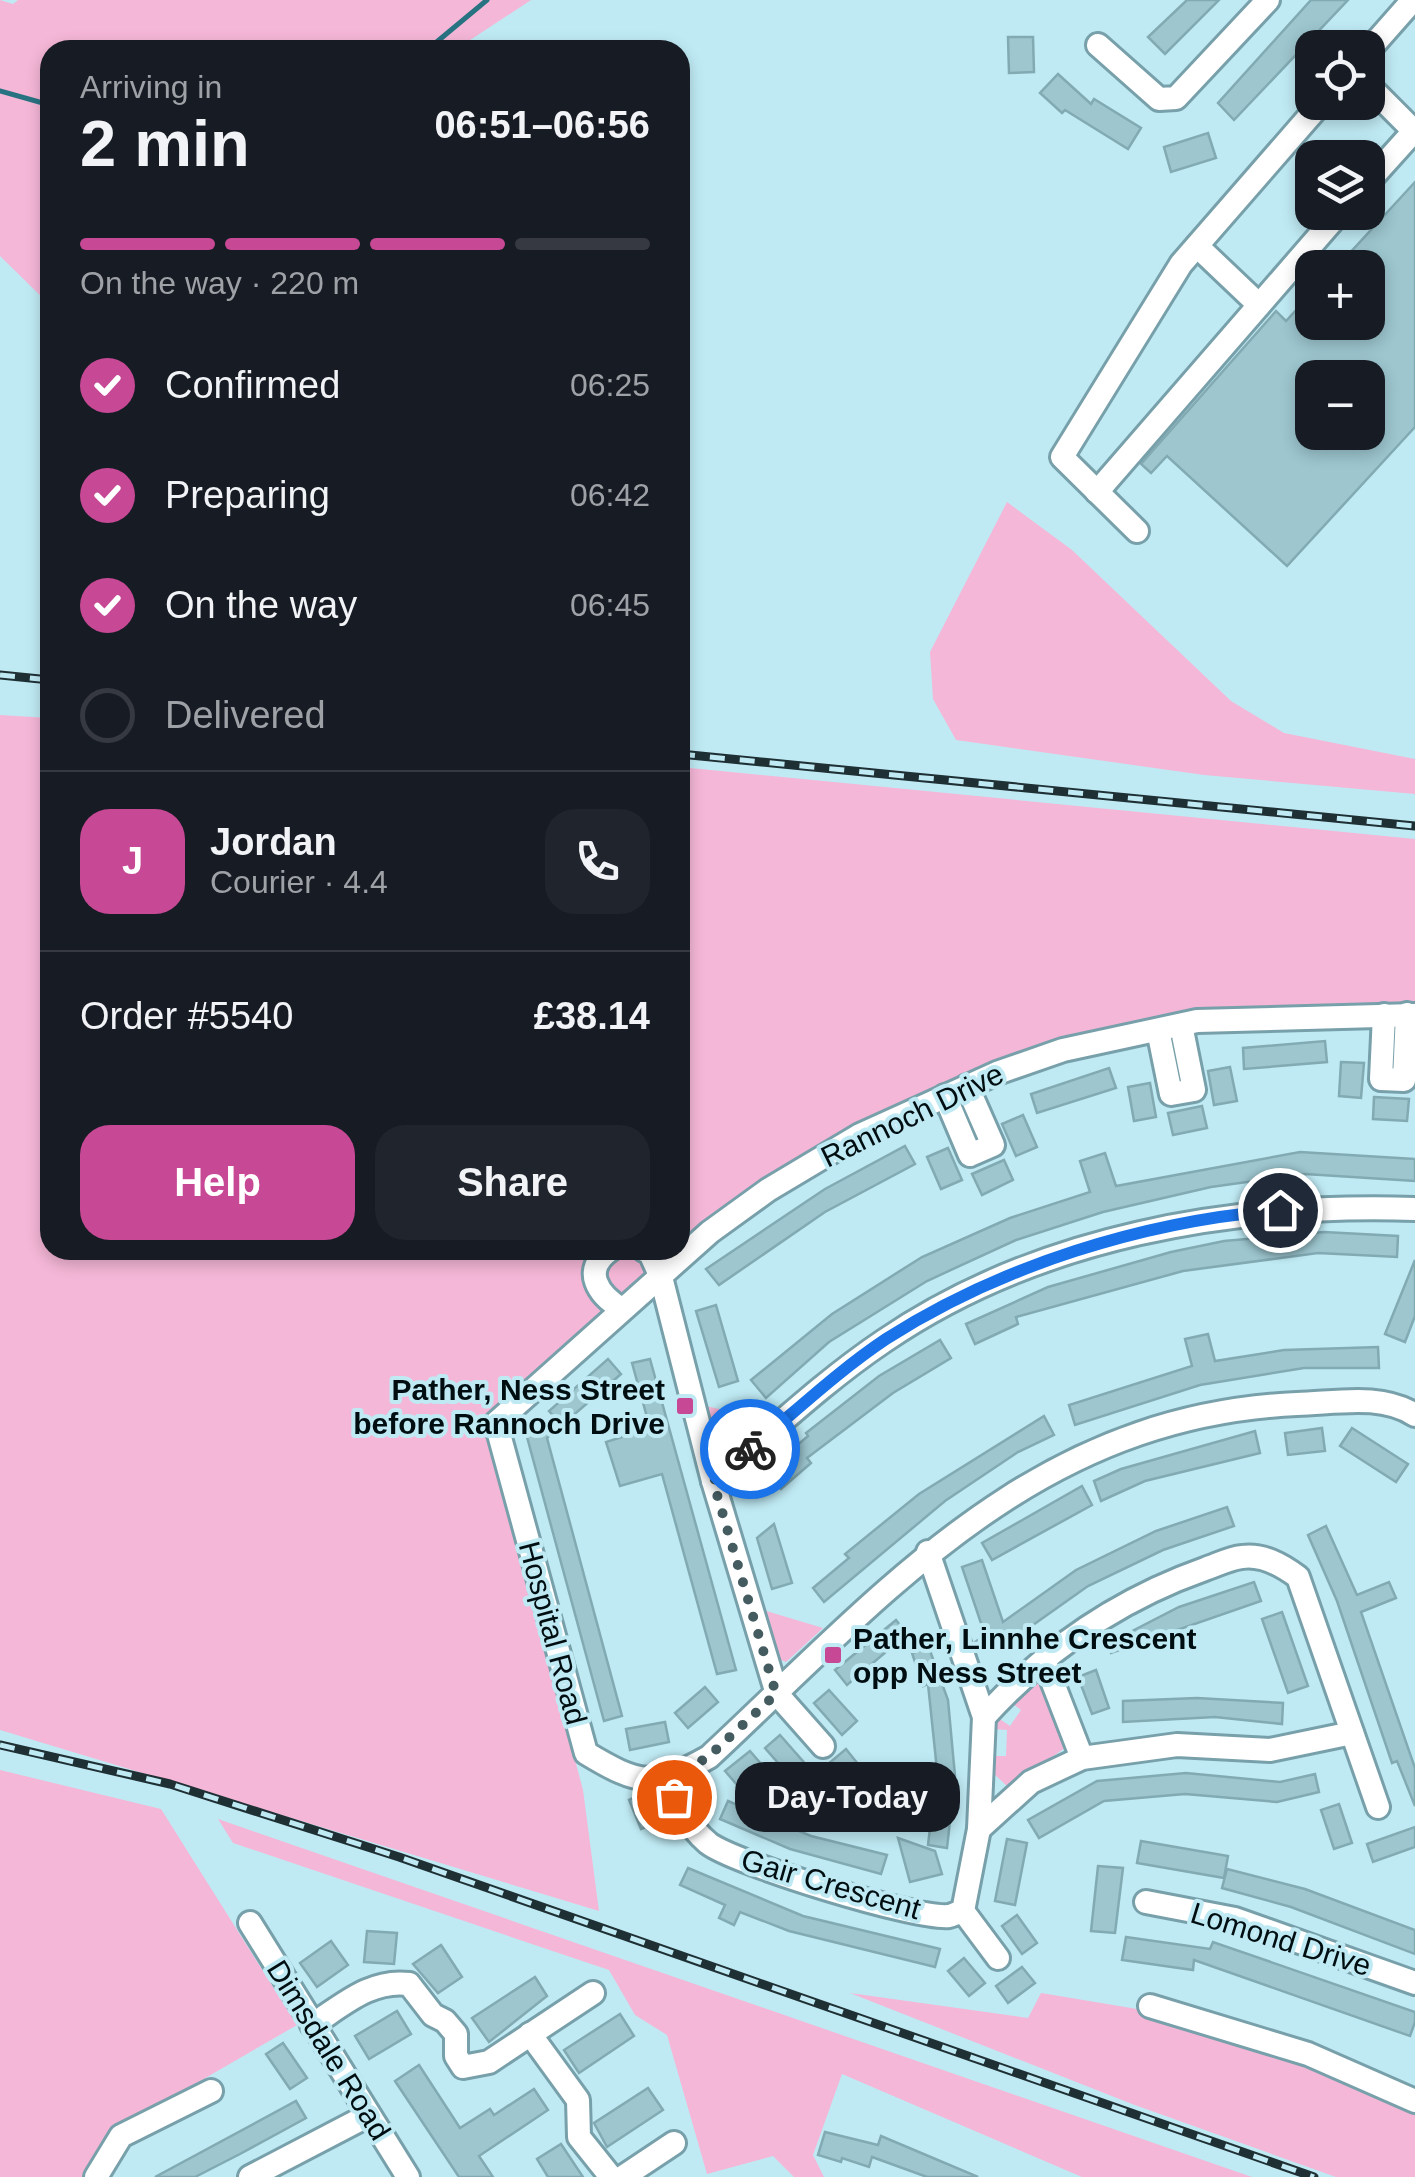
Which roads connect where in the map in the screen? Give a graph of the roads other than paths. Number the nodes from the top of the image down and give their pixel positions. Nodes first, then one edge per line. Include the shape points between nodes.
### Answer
1 (1268, 0) edge
2 (1414, 0) edge
3 (1385, 32) edge
4 (1098, 45) dead end
5 (1385, 102) edge
6 (1306, 120) edge
7 (1385, 163) edge
8 (1324, 230) edge
9 (1189, 255) junction
10 (1258, 304) junction
11 (1097, 492) junction
12 (1137, 530) dead end
13 (1402, 1015) edge
14 (967, 1086) junction
15 (944, 1096) junction
16 (1415, 1209) edge
17 (690, 1250) edge
18 (599, 1260) edge
19 (654, 1260) edge
20 (680, 1260) edge
21 (661, 1277) junction
22 (622, 1309) junction
23 (1414, 1410) edge
24 (496, 1423) joint
25 (713, 1481) junction
26 (928, 1552) junction
27 (1044, 1660) junction
28 (776, 1694) junction
29 (984, 1717) junction
30 (1352, 1733) junction
31 (823, 1746) dead end
32 (1082, 1758) junction
33 (672, 1778) junction
34 (1378, 1807) dead end
35 (979, 1830) junction
36 (1146, 1902) dead end
37 (963, 1910) junction
38 (250, 1922) dead end
39 (998, 1958) dead end
40 (1415, 1983) edge
41 (593, 1994) dead end
42 (1150, 2006) dead end
43 (312, 2025) junction
44 (530, 2034) junction
45 (211, 2091) dead end
46 (1415, 2101) edge
47 (368, 2116) junction
48 (674, 2143) dead end
49 (284, 2170) edge
50 (96, 2177) edge
51 (250, 2177) edge
52 (408, 2177) edge
53 (610, 2177) edge
54 (623, 2177) edge

1 - 4 street via 1176,98 1159,99
2 - 3 street
5 - 7 street via 1414,131
6 - 9 street
8 - 10 street
9 - 10 street
9 - 11 street via 1062,457
10 - 11 street
11 - 12 street
13 - 14 street, Rannoch Drive via 1170,1027 1034,1058
14 - 15 street, Rannoch Drive
14 - 15 street via 993,1145 970,1155
15 - 17 street, Rannoch Drive via 827,1153
16 - 25 street via 1255,1212 1065,1254 948,1302 884,1340
18 - 22 street via 594,1273 600,1293
19 - 21 street
20 - 21 street, Rannoch Drive
21 - 22 street, Rannoch Drive
21 - 25 street
22 - 24 street, Rannoch Drive
23 - 26 street via 1382,1401 1268,1406 1141,1434 1015,1490
24 - 33 street, Hospital Road via 586,1753 628,1778
25 - 28 street
26 - 28 street
26 - 29 street, Gair Crescent
27 - 29 street
27 - 30 street via 1101,1618 1166,1583 1259,1557 1298,1577
27 - 32 street
28 - 31 street
28 - 33 street via 708,1757
29 - 35 street, Gair Crescent
30 - 32 street via 1270,1750 1176,1745
30 - 34 street
32 - 35 street via 1030,1782
33 - 37 street, Gair Crescent via 674,1797 692,1827 729,1856 904,1910 949,1916
35 - 37 street, Gair Crescent
36 - 40 street, Lomond Drive via 1235,1919
37 - 39 street
38 - 43 street, Dimsdale Road
41 - 44 street
42 - 46 street via 1308,2054
43 - 44 street via 388,1981 409,1984 433,2015 446,2020 463,2067 489,2062
43 - 47 street, Dimsdale Road
44 - 53 street via 578,2100 578,2137
45 - 50 street via 121,2136
47 - 49 street
47 - 52 street, Dimsdale Road
48 - 54 street
49 - 51 street

